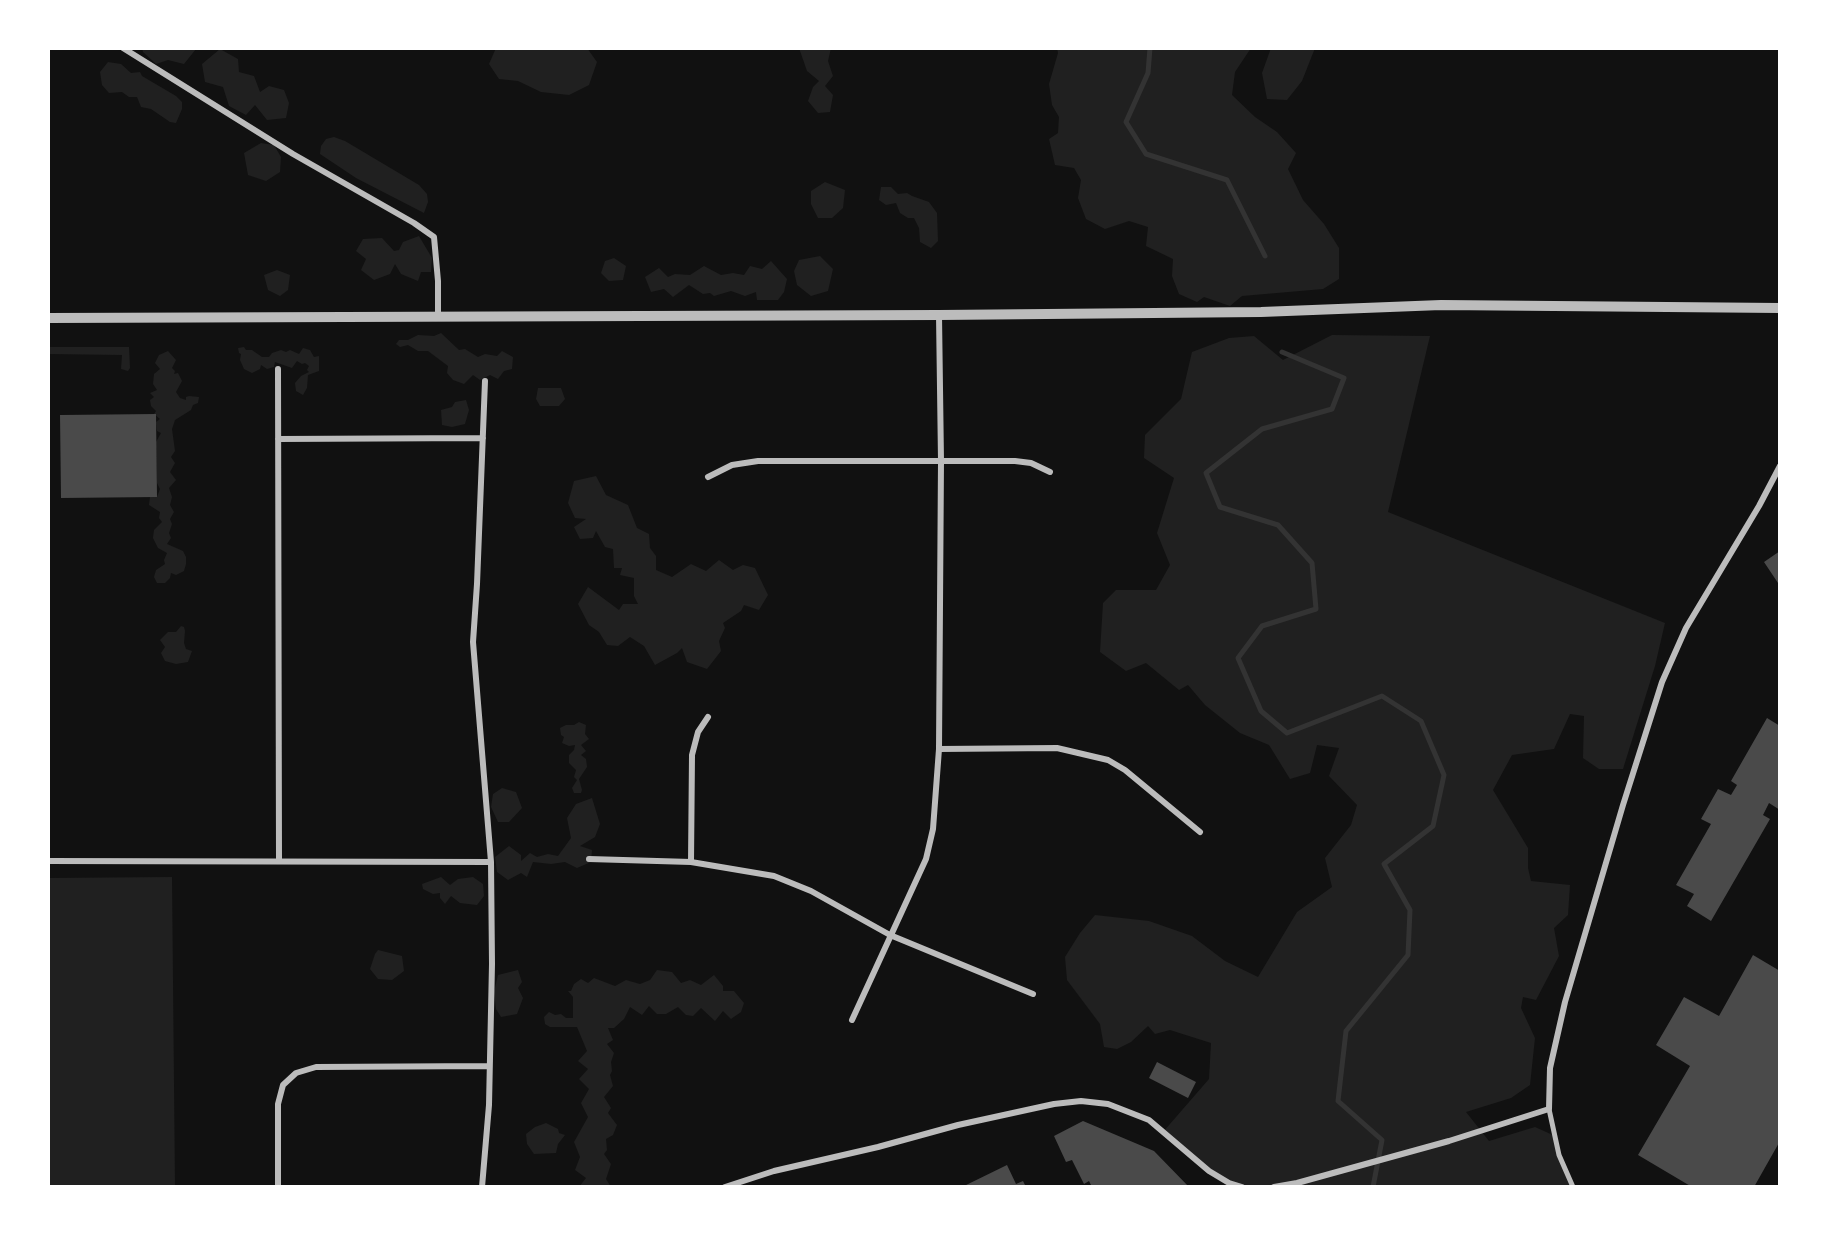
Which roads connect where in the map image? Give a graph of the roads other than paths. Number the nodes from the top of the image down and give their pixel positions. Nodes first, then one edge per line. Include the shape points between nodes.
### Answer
1 (123, 48) edge
2 (1780, 308) edge
3 (939, 315) junction
4 (438, 316) junction
5 (48, 318) edge
6 (278, 369) dead end
7 (485, 381) dead end
8 (483, 438) junction
9 (278, 439) junction
10 (941, 461) junction
11 (1780, 466) edge
12 (1050, 472) dead end
13 (708, 477) dead end
14 (708, 717) dead end
15 (939, 749) junction
16 (1200, 832) dead end
17 (590, 859) dead end
18 (48, 861) edge
19 (279, 861) junction
20 (491, 861) junction
21 (691, 862) junction
22 (890, 935) junction
23 (1033, 994) dead end
24 (852, 1020) dead end
25 (489, 1066) junction
26 (1549, 1109) junction
27 (278, 1187) edge
28 (482, 1187) edge
29 (725, 1187) edge
30 (1242, 1187) edge
31 (1274, 1187) edge
32 (1573, 1187) edge

1 - 4 street via 434,237
2 - 3 street via 1441,305 1261,312
3 - 4 street
3 - 10 street
4 - 5 street
6 - 9 street
7 - 8 street
8 - 9 street
8 - 20 street via 473,642
9 - 19 street
10 - 12 street via 1015,461
10 - 13 street via 758,461 732,465
10 - 15 street
11 - 26 street via 1686,628 1662,682 1566,1002 1550,1068
14 - 21 street via 698,732 693,755
15 - 16 street via 1057,748 1108,760
15 - 22 street via 933,828 926,859
17 - 21 street
18 - 19 street
19 - 20 street
20 - 25 street
21 - 22 street via 774,876 811,891
22 - 23 street
22 - 24 street
25 - 27 street via 316,1067 296,1073 283,1085 278,1104
25 - 28 street
26 - 31 street via 1449,1141
26 - 32 street via 1559,1155
29 - 30 street via 958,1125 1081,1101 1108,1104 1149,1120 1209,1172

